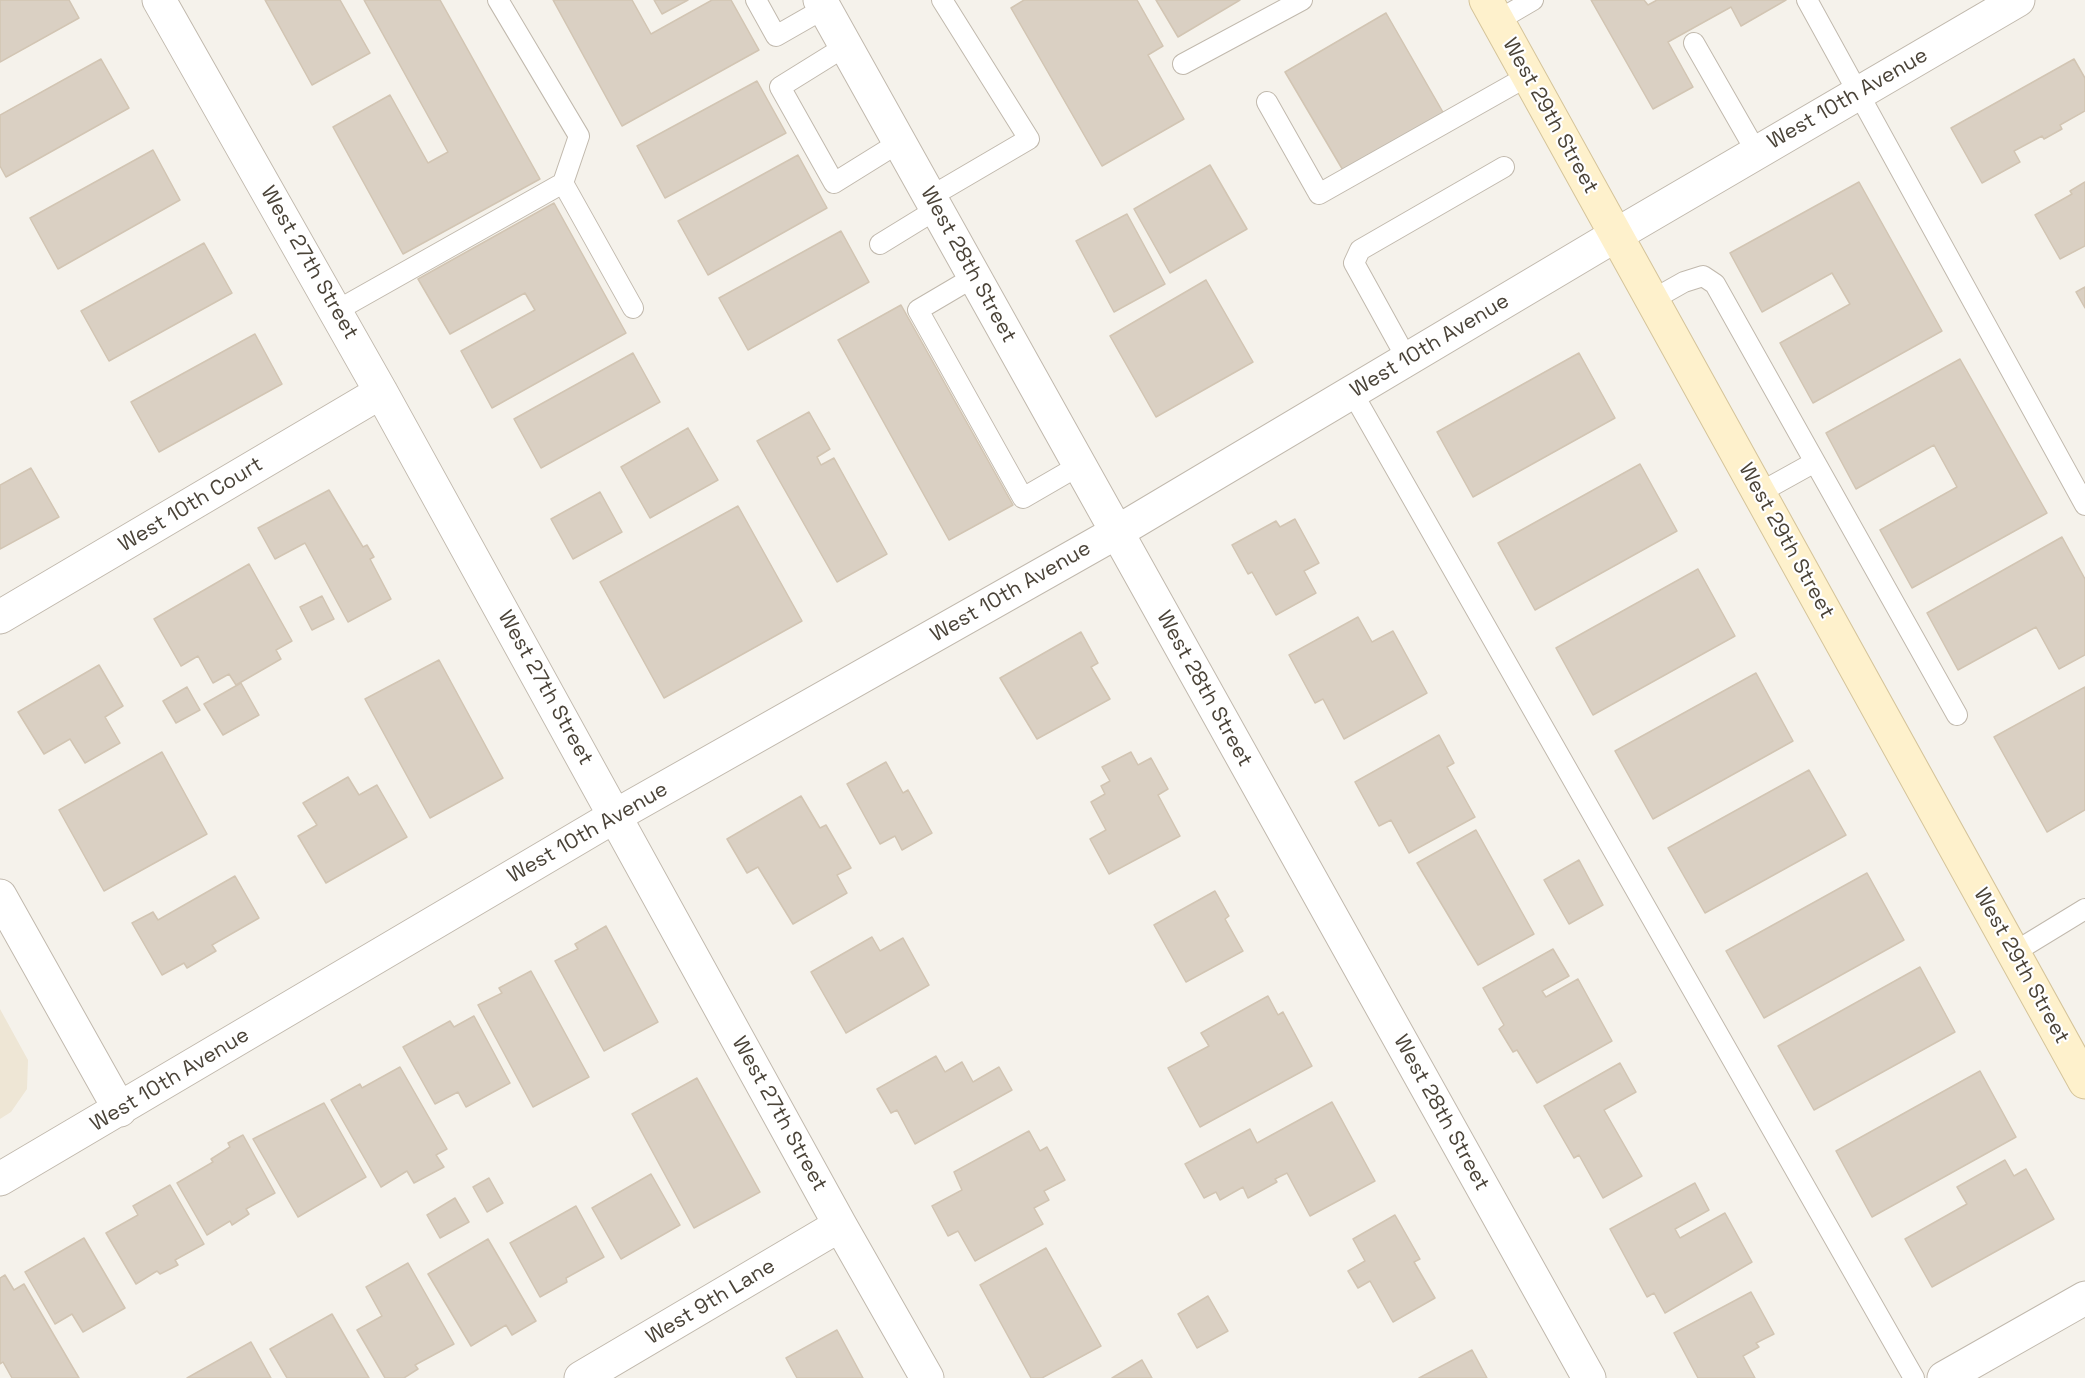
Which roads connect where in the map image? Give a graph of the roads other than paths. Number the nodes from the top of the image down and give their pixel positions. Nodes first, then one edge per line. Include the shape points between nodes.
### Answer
1 (159, 0) edge
2 (498, 0) edge
3 (756, 0) edge
4 (942, 0) edge
5 (1302, 0) edge
6 (1533, 0) edge
7 (1807, 0) edge
8 (2018, 0) edge
9 (823, 4) edge
10 (1492, 10) edge
11 (1694, 43) dead end
12 (846, 46) junction
13 (1183, 64) dead end
14 (1528, 76) junction
15 (1857, 94) junction
16 (1267, 102) dead end
17 (900, 142) junction
18 (1757, 153) junction
19 (1504, 167) dead end
20 (563, 183) junction
21 (934, 203) junction
22 (1616, 235) junction
23 (880, 243) dead end
24 (974, 277) junction
25 (1652, 300) junction
26 (633, 308) dead end
27 (336, 311) junction
28 (1407, 359) junction
29 (381, 392) junction
30 (1352, 392) junction
31 (1815, 462) junction
32 (1080, 465) junction
33 (1759, 493) junction
34 (2085, 505) edge
35 (1117, 532) junction
36 (0, 618) edge
37 (1957, 716) dead end
38 (615, 816) junction
39 (0, 896) edge
40 (2085, 909) edge
41 (2013, 953) junction
42 (2085, 1082) edge
43 (120, 1110) junction
44 (0, 1179) edge
45 (840, 1225) junction
46 (2085, 1298) edge
47 (581, 1378) edge
48 (927, 1378) edge
49 (1589, 1378) edge
50 (1914, 1378) edge
51 (1944, 1378) edge

1 - 27 street, West 27th Street
2 - 20 lane via 579,136
3 - 9 lane via 776,36
4 - 21 lane via 1029,140
5 - 13 lane
6 - 10 lane
7 - 15 lane
8 - 15 street, West 10th Avenue
9 - 12 street, West 28th Street
10 - 14 street, West 29th Street
11 - 18 lane
12 - 17 street, West 28th Street
12 - 17 lane via 780,87 834,183
14 - 16 lane via 1319,194
14 - 22 street, West 29th Street
15 - 18 street, West 10th Avenue
15 - 34 lane
17 - 21 street, West 28th Street
18 - 22 street, West 10th Avenue
19 - 28 lane via 1360,250 1354,263
20 - 26 lane
20 - 27 lane
21 - 23 lane
21 - 24 street, West 28th Street
22 - 25 street, West 29th Street
22 - 28 street, West 10th Avenue
24 - 32 street, West 28th Street
24 - 32 lane via 918,310 1023,498
25 - 31 lane via 1703,276 1715,284
25 - 33 street, West 29th Street
27 - 29 street, West 27th Street
28 - 30 street, West 10th Avenue
29 - 36 street, West 10th Court
29 - 38 street, West 27th Street
30 - 35 street, West 10th Avenue
30 - 50 lane
31 - 33 lane
31 - 37 lane
32 - 35 street, West 28th Street
33 - 41 street, West 29th Street
35 - 38 street, West 10th Avenue
35 - 49 street, West 28th Street
38 - 43 street, West 10th Avenue
38 - 45 street, West 27th Street
39 - 43 street
40 - 41 lane
41 - 42 street, West 29th Street
43 - 44 street, West 10th Avenue
45 - 47 street, West 9th Lane
45 - 48 street, West 27th Street
46 - 51 street

